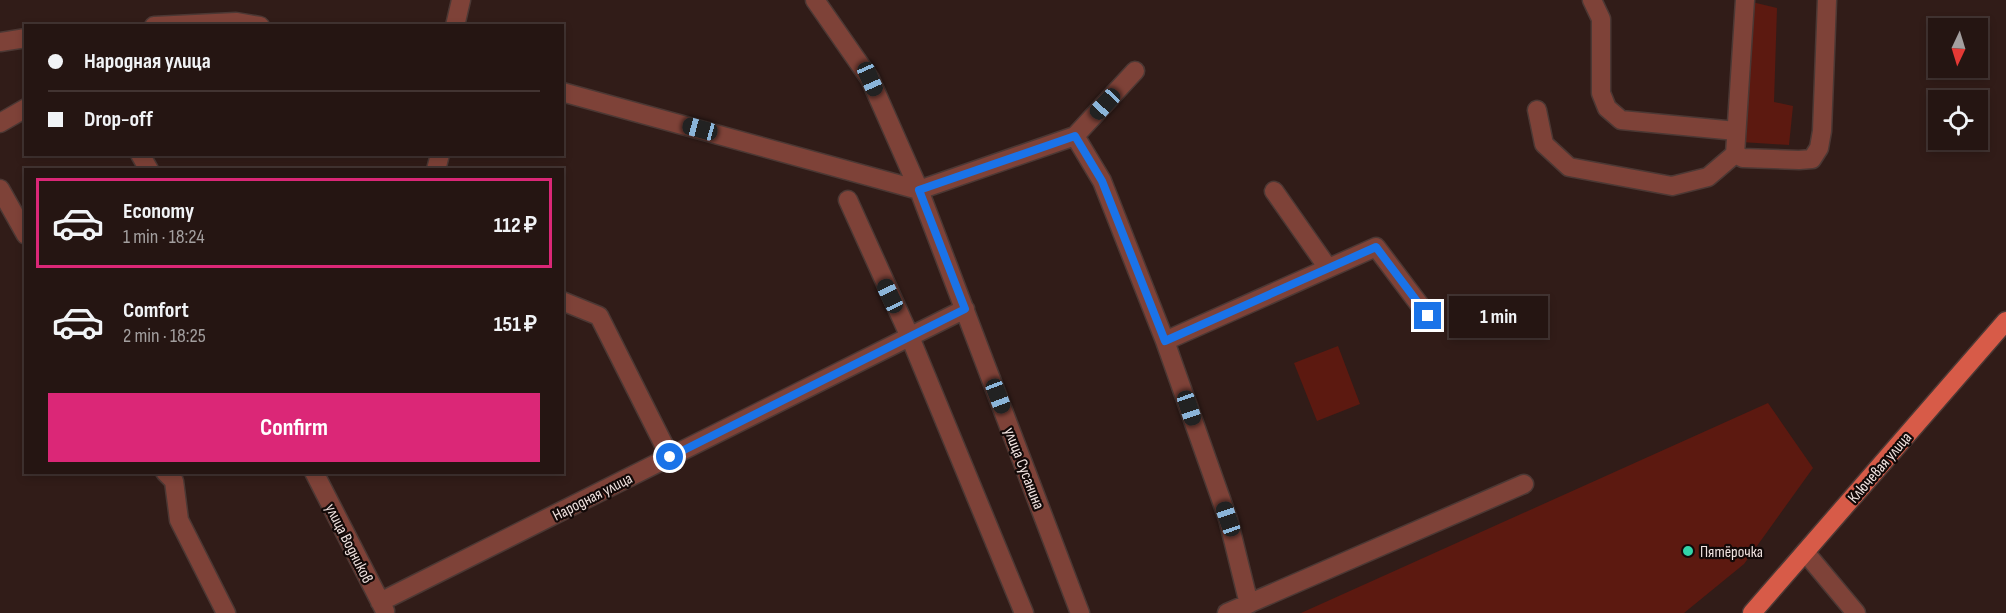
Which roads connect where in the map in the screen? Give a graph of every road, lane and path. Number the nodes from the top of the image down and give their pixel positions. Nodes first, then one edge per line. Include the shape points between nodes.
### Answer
1 (461, 0) edge
2 (815, 0) edge
3 (1592, 0) edge
4 (1744, 0) edge
5 (1827, 0) edge
6 (195, 24) edge
7 (248, 24) edge
8 (455, 24) edge
9 (24, 38) edge
10 (0, 42) edge
11 (1135, 71) dead end
12 (564, 93) edge
13 (24, 109) edge
14 (1537, 111) dead end
15 (0, 123) edge
16 (1736, 131) junction
17 (1075, 136) junction
18 (1735, 154) junction
19 (0, 189) edge
20 (919, 190) junction
21 (1274, 191) dead end
22 (848, 200) dead end
23 (24, 231) edge
24 (1328, 268) junction
25 (564, 302) edge
26 (965, 309) junction
27 (1428, 316) dead end
28 (2006, 321) edge
29 (910, 337) junction
30 (1165, 341) junction
31 (670, 457) junction
32 (315, 474) edge
33 (169, 477) edge
34 (1524, 484) dead end
35 (1805, 552) junction
36 (1249, 604) junction
37 (383, 608) edge
38 (226, 613) edge
39 (1024, 613) edge
40 (1080, 613) edge
41 (1227, 613) edge
42 (1752, 613) edge
43 (1856, 613) edge

1 - 8 street
2 - 20 street, улица Сусанина via 870,79
3 - 16 street via 1601,19 1601,93 1607,108 1621,120
4 - 16 street
5 - 18 street via 1819,148 1812,159 1799,160 1743,158
6 - 7 street
9 - 10 street
11 - 17 street
12 - 20 street
13 - 15 street
14 - 18 street via 1544,144 1569,167 1672,186 1708,177
16 - 18 street
17 - 20 street
17 - 30 street via 1102,181
19 - 23 street
20 - 26 street, улица Сусанина
21 - 24 street
22 - 29 street
24 - 27 street via 1376,247
24 - 30 street
25 - 31 street via 599,316
26 - 29 street, Народная улица
26 - 40 street, улица Сусанина
28 - 35 main road, Ключевая улица
29 - 31 street, Народная улица
29 - 39 street
30 - 36 street via 1228,519
31 - 37 street, Народная улица
32 - 37 street, улица Водников
33 - 38 street via 179,520
34 - 36 street
35 - 42 main road, Ключевая улица
35 - 43 street
36 - 41 street

